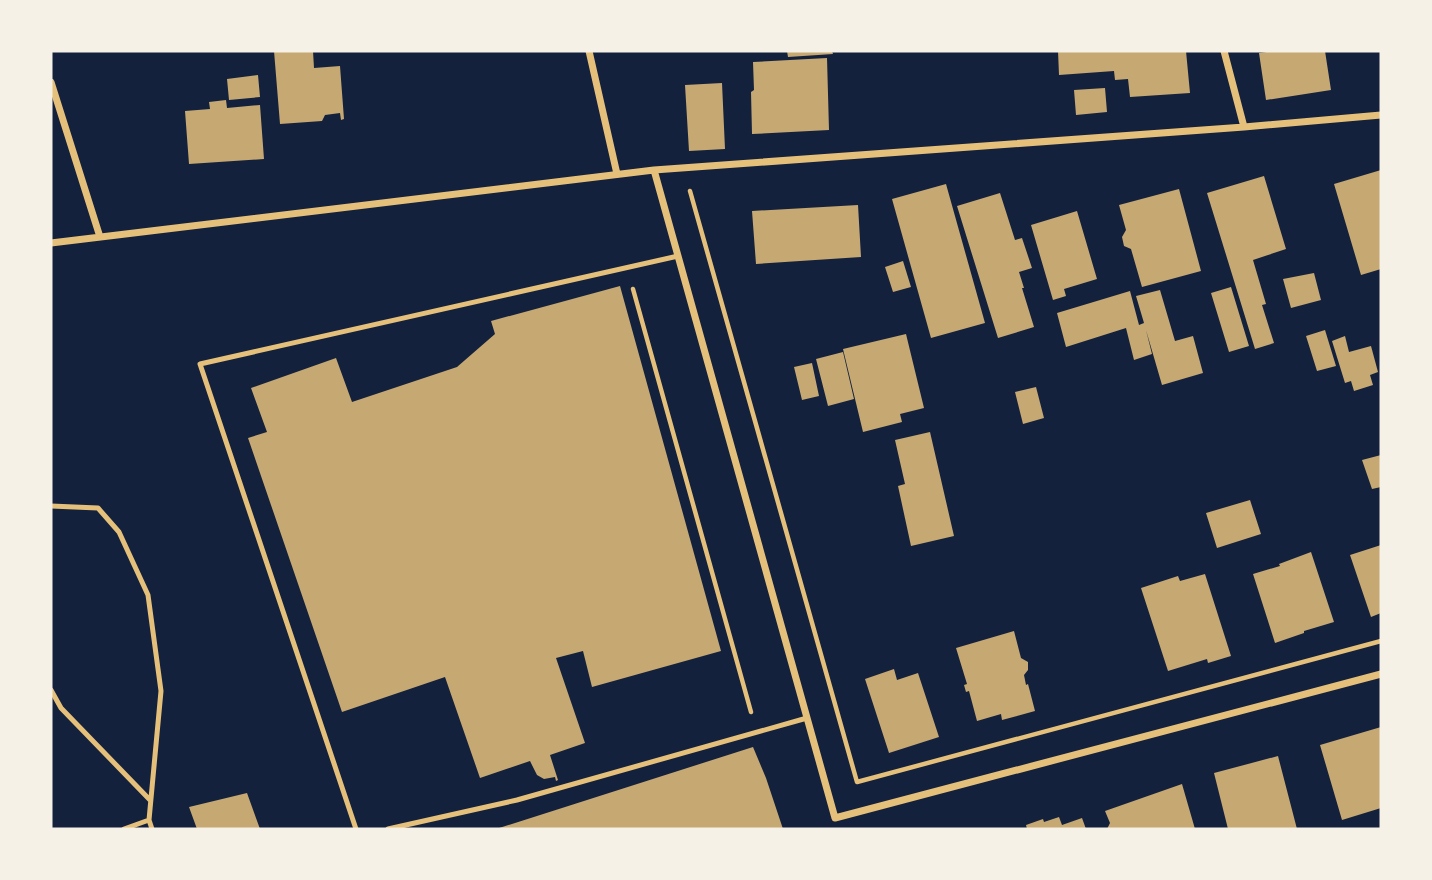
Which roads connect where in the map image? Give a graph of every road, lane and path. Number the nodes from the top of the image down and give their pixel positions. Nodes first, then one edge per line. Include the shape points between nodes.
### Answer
1 (589, 51) edge
2 (1224, 51) edge
3 (51, 82) edge
4 (1381, 115) edge
5 (1244, 127) junction
6 (683, 168) junction
7 (654, 170) junction
8 (617, 174) junction
9 (100, 237) junction
10 (51, 243) edge
11 (678, 256) junction
12 (627, 268) junction
13 (51, 506) edge
14 (1381, 640) edge
15 (1381, 674) edge
16 (51, 690) edge
17 (807, 718) junction
18 (757, 733) junction
19 (150, 800) junction
20 (149, 820) junction
21 (124, 829) edge
22 (152, 829) edge
23 (356, 829) edge
24 (388, 829) edge

1 - 8 street
2 - 5 street
3 - 9 street
4 - 5 street
5 - 6 street
6 - 7 street
6 - 14 path via 857,782
7 - 8 street
7 - 11 street
8 - 9 street
9 - 10 street
11 - 12 lane
11 - 17 street
12 - 18 path
12 - 23 lane via 200,365
13 - 19 lane via 98,508 119,532 148,595 160,691
15 - 17 street via 835,818
16 - 19 lane via 61,708
17 - 18 lane
18 - 24 lane via 517,800
19 - 20 lane
20 - 21 lane
20 - 22 lane

